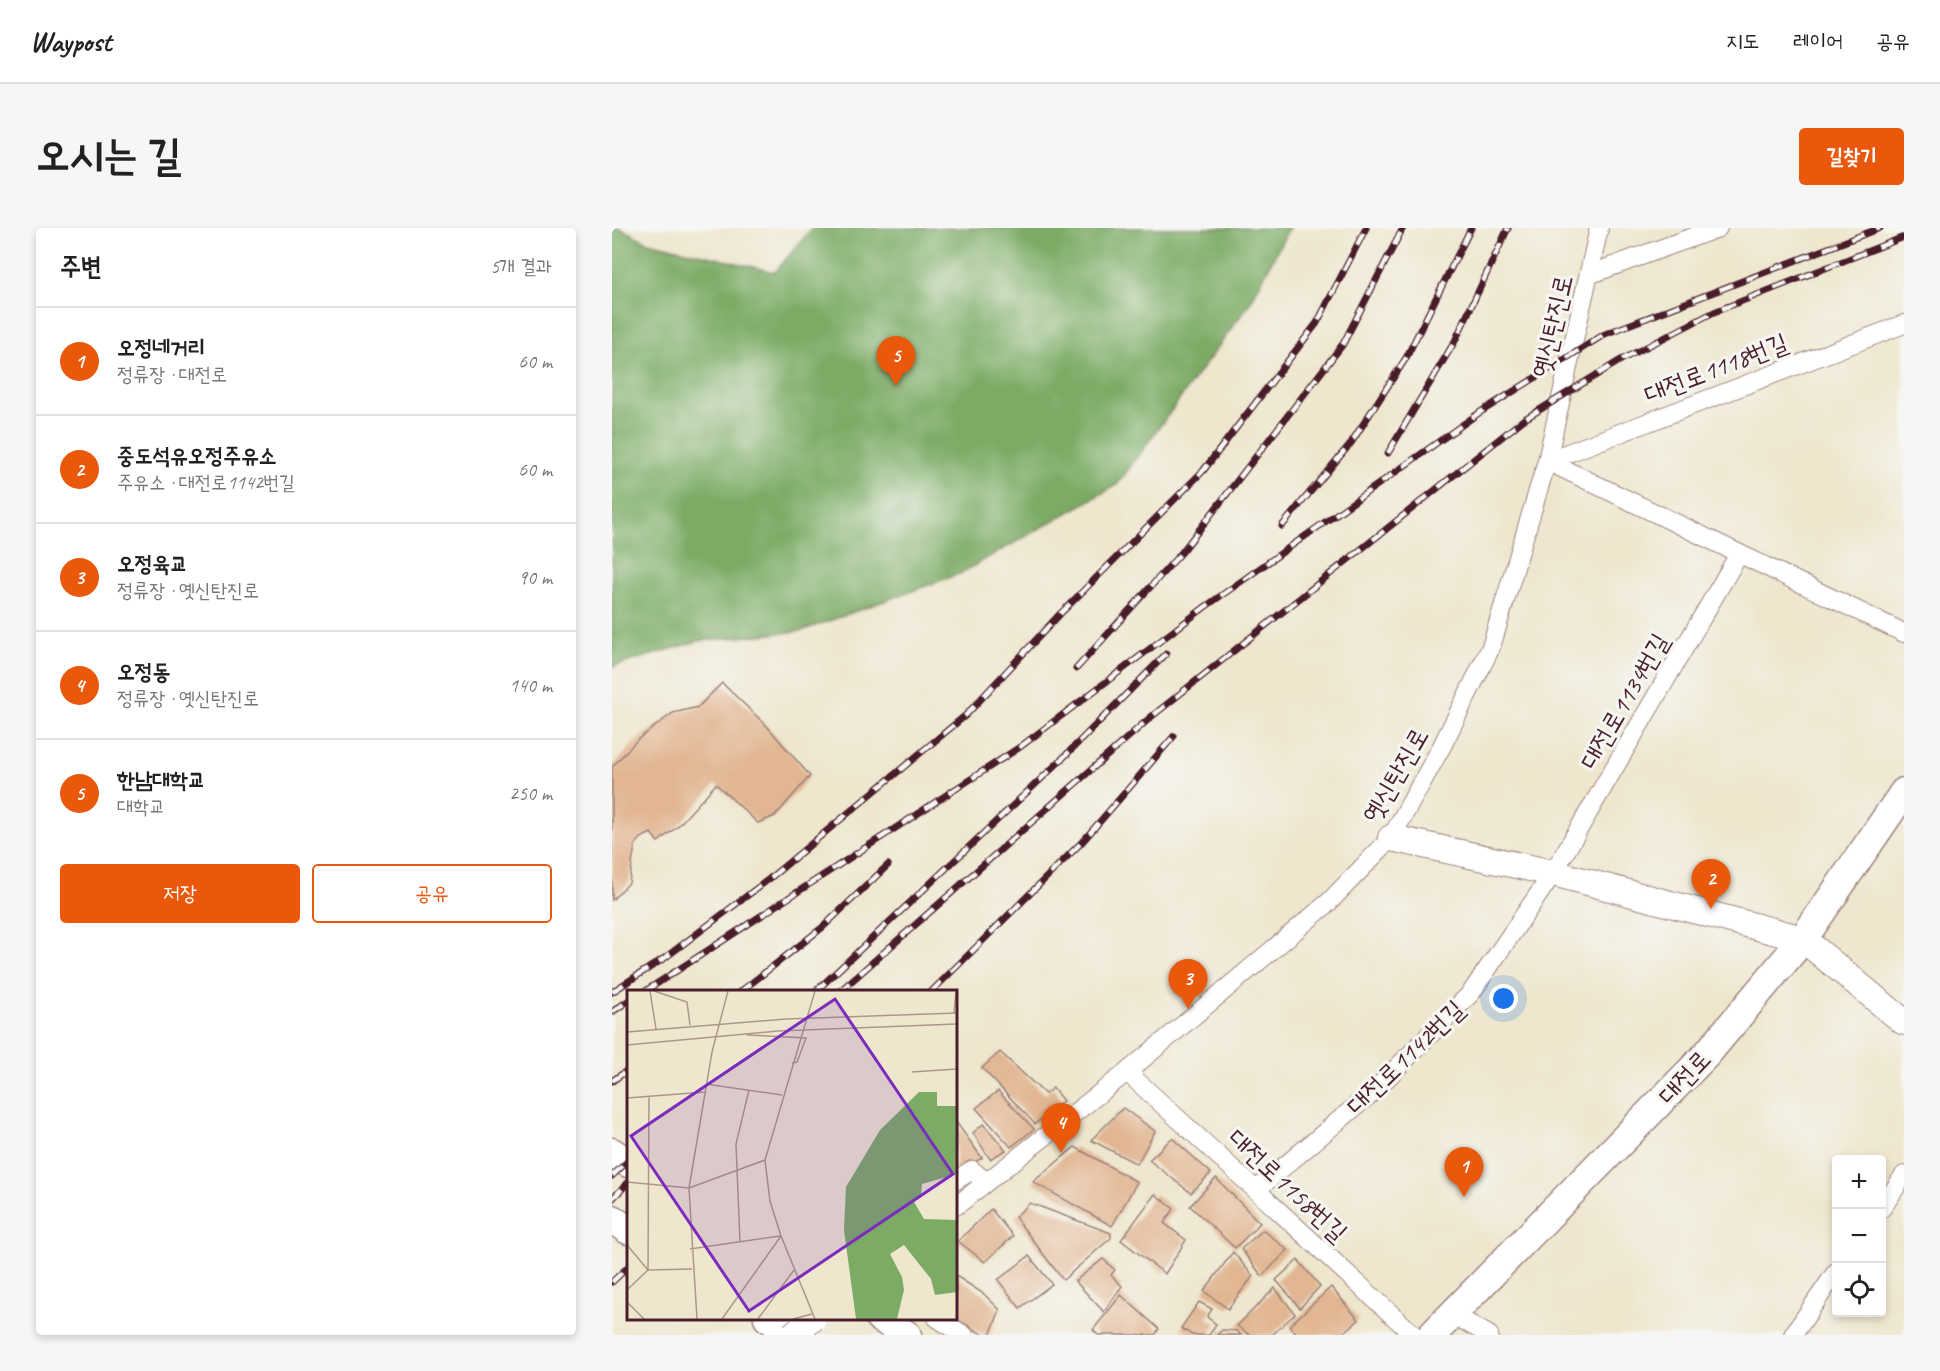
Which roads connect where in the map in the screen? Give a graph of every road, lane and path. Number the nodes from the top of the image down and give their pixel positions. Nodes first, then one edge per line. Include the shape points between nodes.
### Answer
1 (1599, 228) edge
2 (1718, 228) edge
3 (1590, 274) junction
4 (1904, 324) edge
5 (1547, 461) junction
6 (1739, 554) junction
7 (1904, 633) edge
8 (1904, 792) edge
9 (1391, 838) junction
10 (1553, 873) junction
11 (1803, 939) junction
12 (1904, 1022) edge
13 (1127, 1072) junction
14 (612, 1152) edge
15 (627, 1162) edge
16 (1904, 1175) edge
17 (957, 1179) edge
18 (986, 1182) junction
19 (1256, 1190) junction
20 (1886, 1201) edge
21 (957, 1205) edge
22 (612, 1219) edge
23 (627, 1229) edge
24 (1832, 1278) edge
25 (1452, 1314) junction
26 (771, 1320) edge
27 (811, 1320) edge
28 (883, 1320) edge
29 (940, 1320) edge
30 (793, 1335) edge
31 (907, 1335) edge
32 (964, 1335) edge
33 (1414, 1335) edge
34 (1432, 1335) edge
35 (1489, 1335) edge
36 (1793, 1335) edge

1 - 3 street, 옛신탄진로
2 - 3 street
3 - 5 street, 옛신탄진로
4 - 5 street, 대전로1118번길
5 - 6 street
5 - 9 street, 옛신탄진로 via 1491,646
6 - 7 street
6 - 10 street, 대전로1134번길
8 - 11 main road, 대전로
9 - 10 street
9 - 13 street, 옛신탄진로 via 1328,903
10 - 11 street
10 - 19 street, 대전로1142번길 via 1471,993 1374,1091
11 - 12 street
11 - 25 main road, 대전로 via 1706,1055
13 - 18 street, 옛신탄진로
13 - 19 street, 대전로1158번길
14 - 15 main road
16 - 20 street
17 - 18 street via 972,1170
18 - 21 street, 옛신탄진로
19 - 33 street, 대전로1158번길
22 - 23 main road
24 - 36 street
25 - 34 main road, 대전로
25 - 35 street
26 - 30 main road
27 - 30 street, bridge
28 - 31 main road
29 - 32 street

